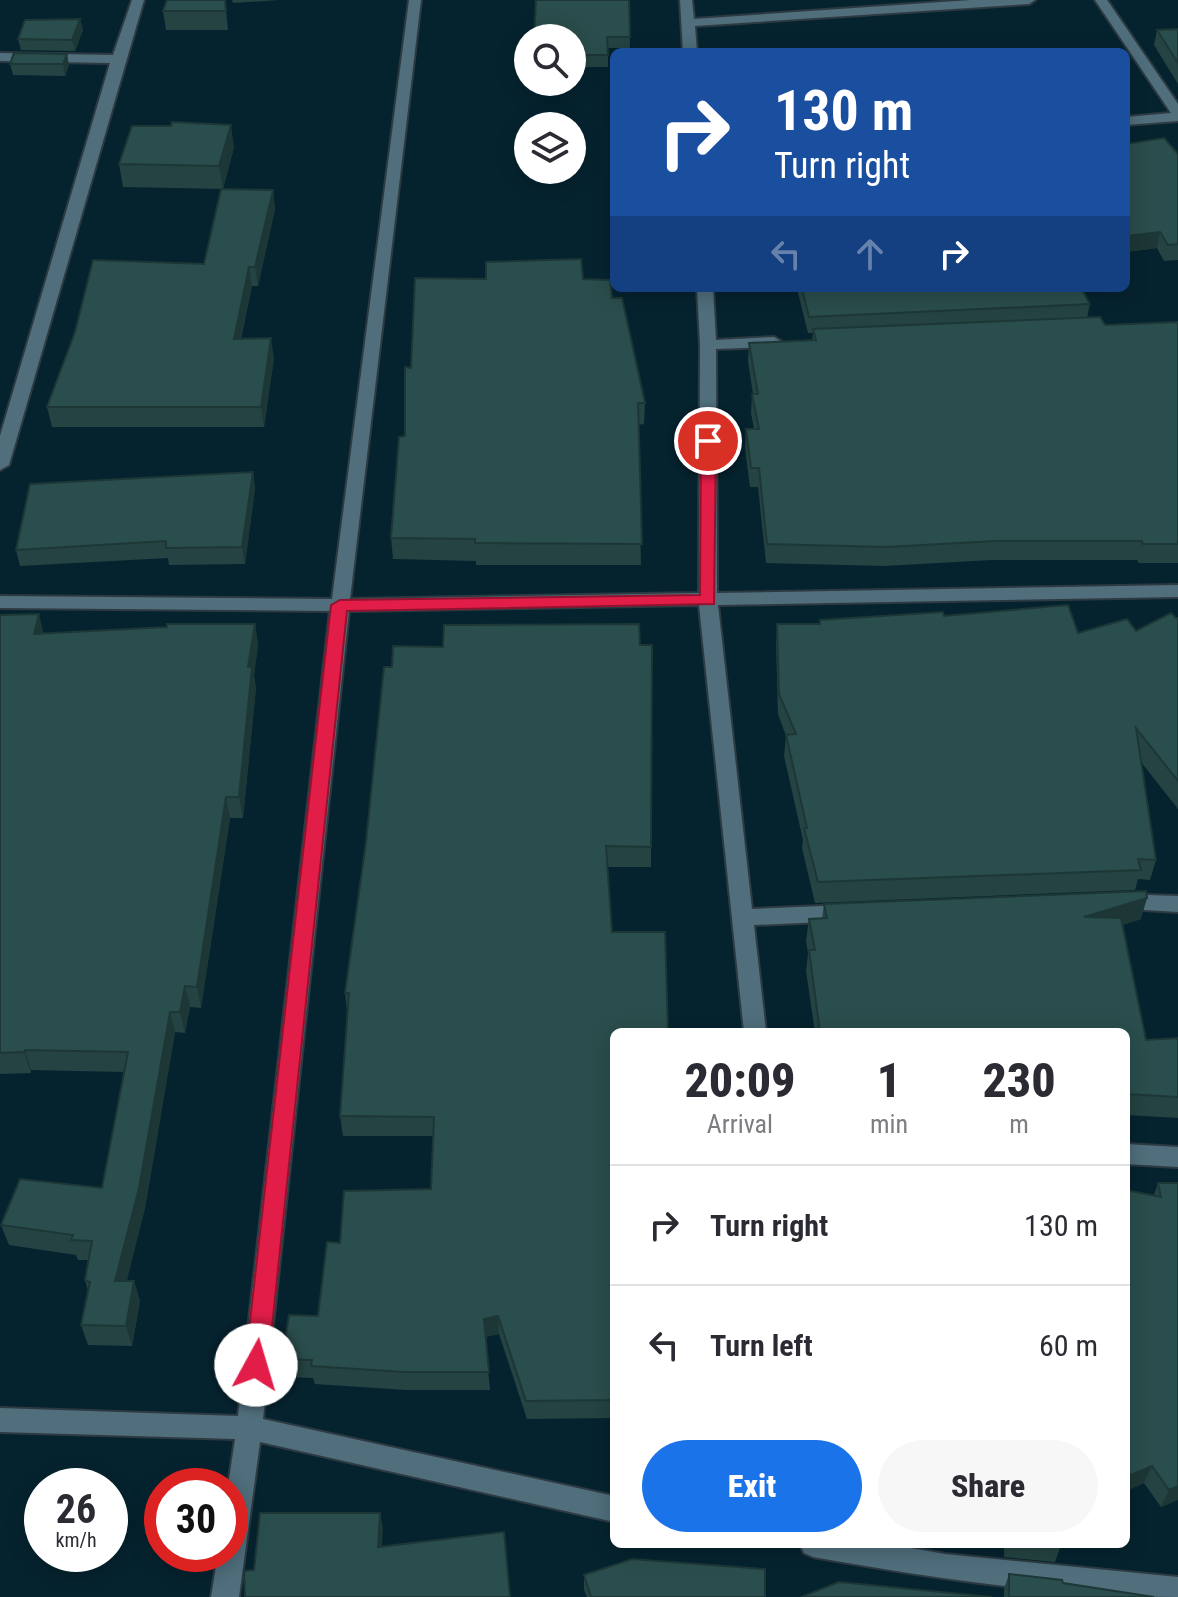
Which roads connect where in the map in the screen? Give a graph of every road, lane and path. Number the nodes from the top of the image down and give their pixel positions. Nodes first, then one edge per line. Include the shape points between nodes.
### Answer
1 (138, 0) edge
2 (415, 0) edge
3 (686, 0) edge
4 (1029, 0) edge
5 (1101, 0) edge
6 (688, 23) junction
7 (690, 48) edge
8 (0, 57) edge
9 (118, 59) junction
10 (1178, 115) edge
11 (1130, 121) edge
12 (705, 292) edge
13 (787, 342) edge
14 (708, 345) junction
15 (0, 465) edge
16 (1178, 591) edge
17 (708, 600) junction
18 (0, 602) edge
19 (340, 605) junction
20 (1092, 903) edge
21 (1178, 904) edge
22 (870, 912) edge
23 (742, 917) junction
24 (755, 1028) edge
25 (1130, 1154) edge
26 (1178, 1157) edge
27 (0, 1420) edge
28 (249, 1428) junction
29 (610, 1508) edge
30 (836, 1548) edge
31 (1178, 1590) edge
32 (225, 1597) edge

1 - 9 street
2 - 19 street
3 - 6 street
4 - 6 street
5 - 10 street
6 - 7 street
8 - 9 street
9 - 15 street
10 - 11 street
12 - 14 street
13 - 14 street
14 - 17 street
16 - 17 street
17 - 19 street
17 - 23 street
18 - 19 street
19 - 28 street
20 - 21 street
22 - 23 street
23 - 24 street
25 - 26 street
27 - 28 street
28 - 29 street
28 - 32 street
30 - 31 street via 945,1567

